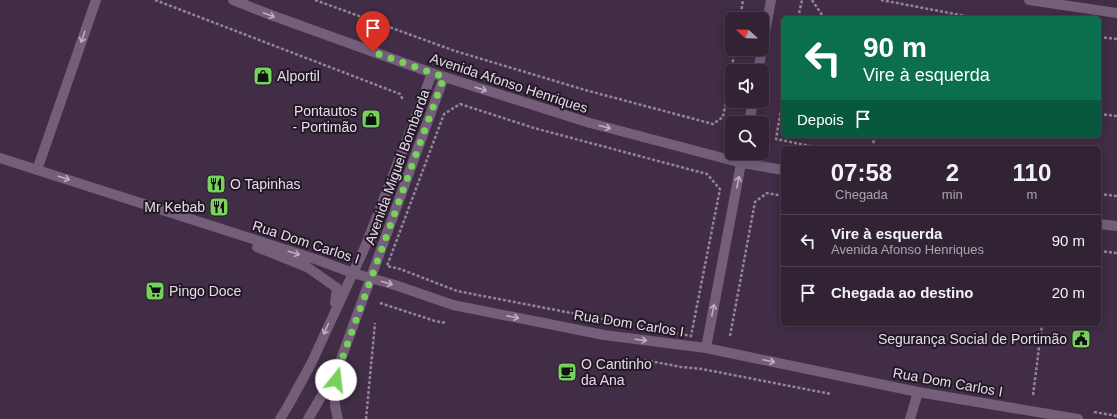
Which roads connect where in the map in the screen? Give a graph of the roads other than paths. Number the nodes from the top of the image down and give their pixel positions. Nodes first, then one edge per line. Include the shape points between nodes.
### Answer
1 (96, 0) edge
2 (233, 0) edge
3 (771, 0) edge
4 (1029, 0) edge
5 (1117, 13) edge
6 (759, 64) edge
7 (432, 73) junction
8 (444, 77) junction
9 (725, 154) edge
10 (0, 158) edge
11 (742, 160) edge
12 (749, 160) edge
13 (781, 169) edge
14 (37, 170) junction
15 (185, 217) junction
16 (1101, 224) edge
17 (1117, 226) edge
18 (353, 273) junction
19 (371, 278) junction
20 (334, 312) junction
21 (706, 348) junction
22 (338, 370) junction
23 (918, 392) junction
24 (280, 419) edge
25 (308, 419) edge
26 (338, 419) edge
27 (910, 419) edge
28 (1078, 419) edge

1 -> 14 street
2 -> 7 street, Avenida Afonso Henriques
3 - 6 street
4 - 5 street
7 - 8 street, Avenida Afonso Henriques
7 - 18 street, Avenida Miguel Bombarda
8 -> 9 street, Avenida Afonso Henriques via 590,123
8 - 19 street, Avenida Miguel Bombarda
10 - 14 street, Rua Dom Carlos I
21 -> 11 street
12 - 13 street, Avenida Afonso Henriques
14 -> 15 street, Rua Dom Carlos I
15 -> 18 street, Rua Dom Carlos I
15 - 20 street, Rua Dom Carlos I via 307,268 337,288
16 - 17 street
18 - 19 street, Rua Dom Carlos I
18 - 20 street, Avenida Miguel Bombarda
19 -> 21 street, Rua Dom Carlos I via 454,305 604,335
19 - 22 street, Avenida Miguel Bombarda
20 -> 24 street, Avenida Miguel Bombarda via 311,364
21 -> 23 street, Rua Dom Carlos I
22 - 25 street, Avenida Miguel Bombarda
22 - 26 street via 334,408
23 - 27 street
23 - 28 street, Rua Dom Carlos I

